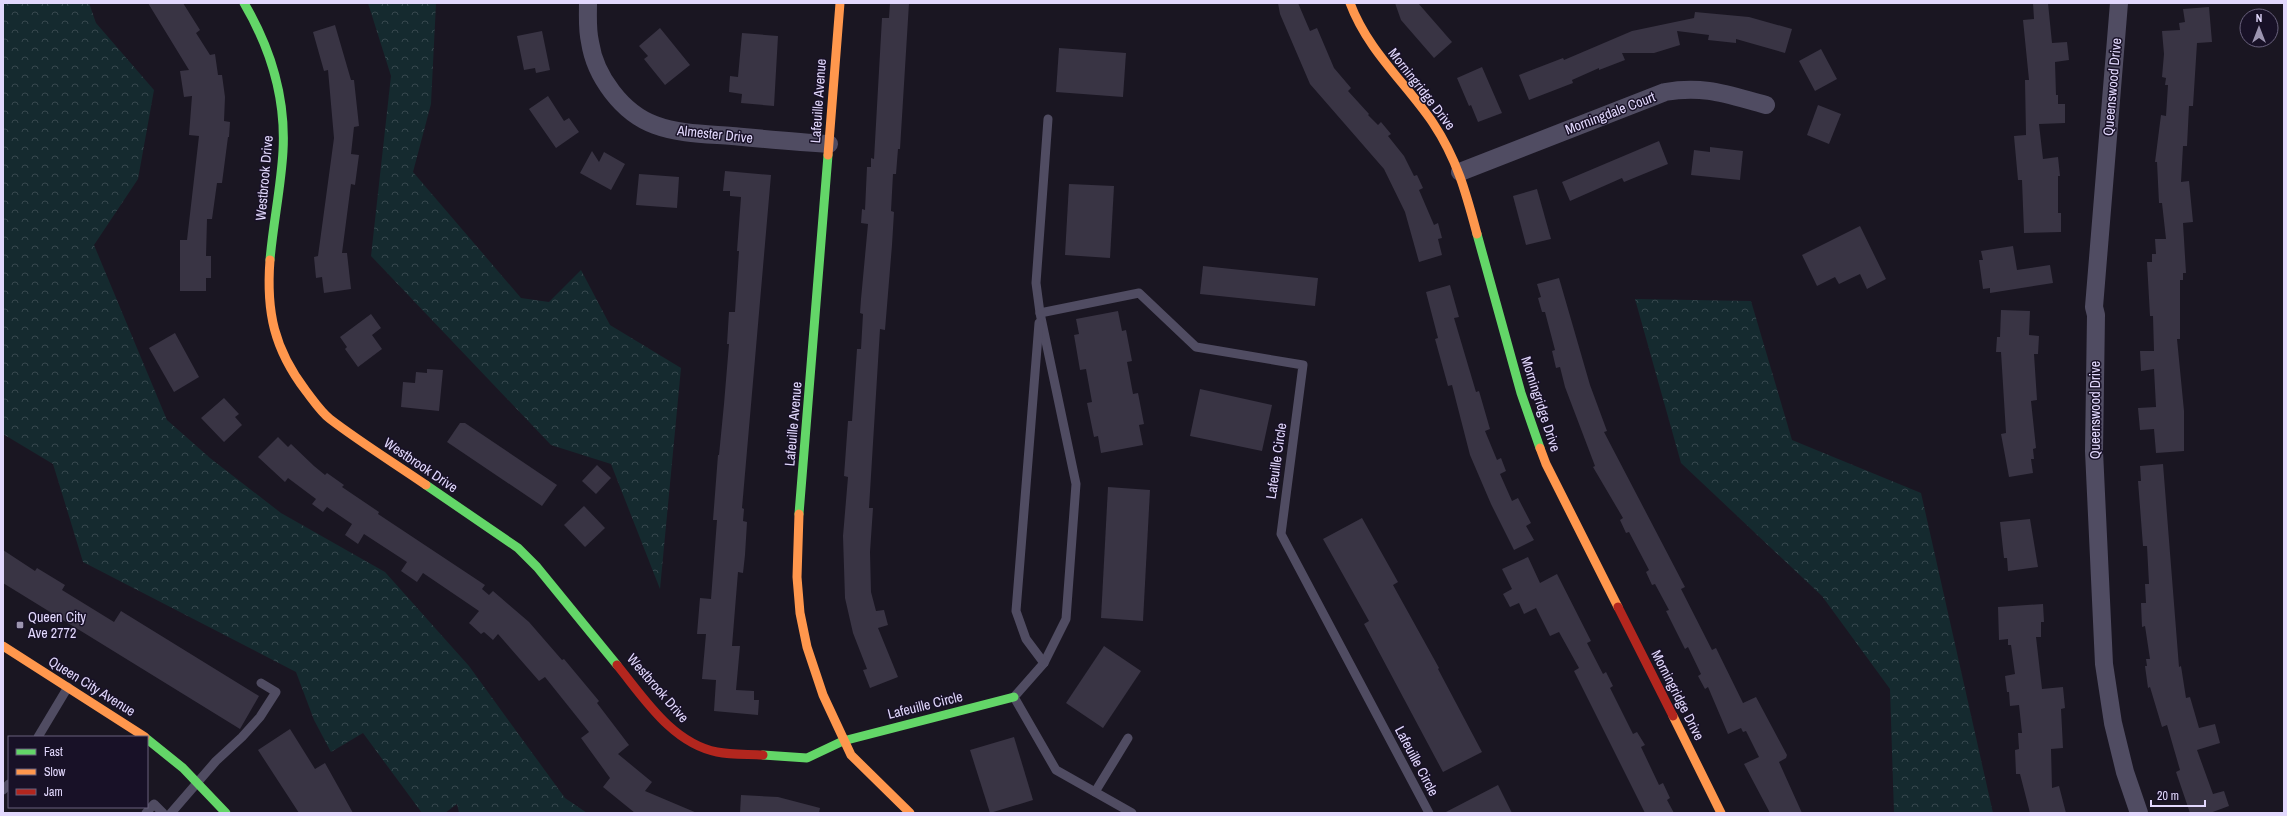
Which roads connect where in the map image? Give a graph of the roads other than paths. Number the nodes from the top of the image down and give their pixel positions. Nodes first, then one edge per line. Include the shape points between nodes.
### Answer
1 (244, 3) edge
2 (588, 3) edge
3 (840, 3) edge
4 (1350, 3) edge
5 (2119, 3) edge
6 (1766, 105) dead end
7 (1048, 119) dead end
8 (829, 144) junction
9 (1460, 172) junction
10 (1040, 313) junction
11 (3, 646) edge
12 (1044, 663) junction
13 (261, 683) dead end
14 (68, 687) junction
15 (1014, 697) junction
16 (39, 736) edge
17 (143, 736) edge
18 (1128, 738) dead end
19 (148, 740) edge
20 (843, 741) junction
21 (197, 783) junction
22 (1095, 792) junction
23 (146, 813) edge
24 (163, 813) edge
25 (171, 813) edge
26 (226, 813) edge
27 (910, 813) edge
28 (1132, 813) edge
29 (1429, 813) edge
30 (1722, 813) edge
31 (2139, 813) edge

1 - 20 street, Westbrook Drive via 266,41 276,70 282,102 282,172 268,282 270,313 279,346 309,397 346,431 518,548 537,567 660,717 682,738 717,752 807,758
2 - 8 street, Almester Drive via 590,43 596,64 606,83 621,102 639,117 654,125 679,132
3 - 8 street, Lafeuille Avenue
4 - 9 street, Morningridge Drive via 1362,30 1376,52 1429,117
5 - 31 street, Queenswood Drive via 2094,306 2094,451 2104,664 2112,723
6 - 9 street, Morningdale Court via 1704,89 1687,88 1665,92
7 - 10 lane via 1036,283
8 - 20 street, Lafeuille Avenue via 798,532 797,577 800,613 807,647 823,695
9 - 30 street, Morningridge Drive via 1521,393 1546,464
10 - 12 lane via 1016,611 1026,639
10 - 12 lane via 1076,484 1066,619
10 - 29 lane, Lafeuille Circle via 1139,293 1196,347 1303,365 1281,534
11 - 14 street, Queen City Avenue
12 - 15 lane
13 - 21 lane via 276,692 242,738 216,761
14 - 16 lane
14 - 17 street, Queen City Avenue
15 - 20 street, Lafeuille Circle
15 - 22 lane via 1056,770
18 - 22 lane
19 - 21 street, Queen City Avenue
20 - 27 street, Lafeuille Avenue via 851,755
21 - 25 lane
21 - 26 street, Queen City Avenue
22 - 28 lane
23 - 24 lane via 154,804

